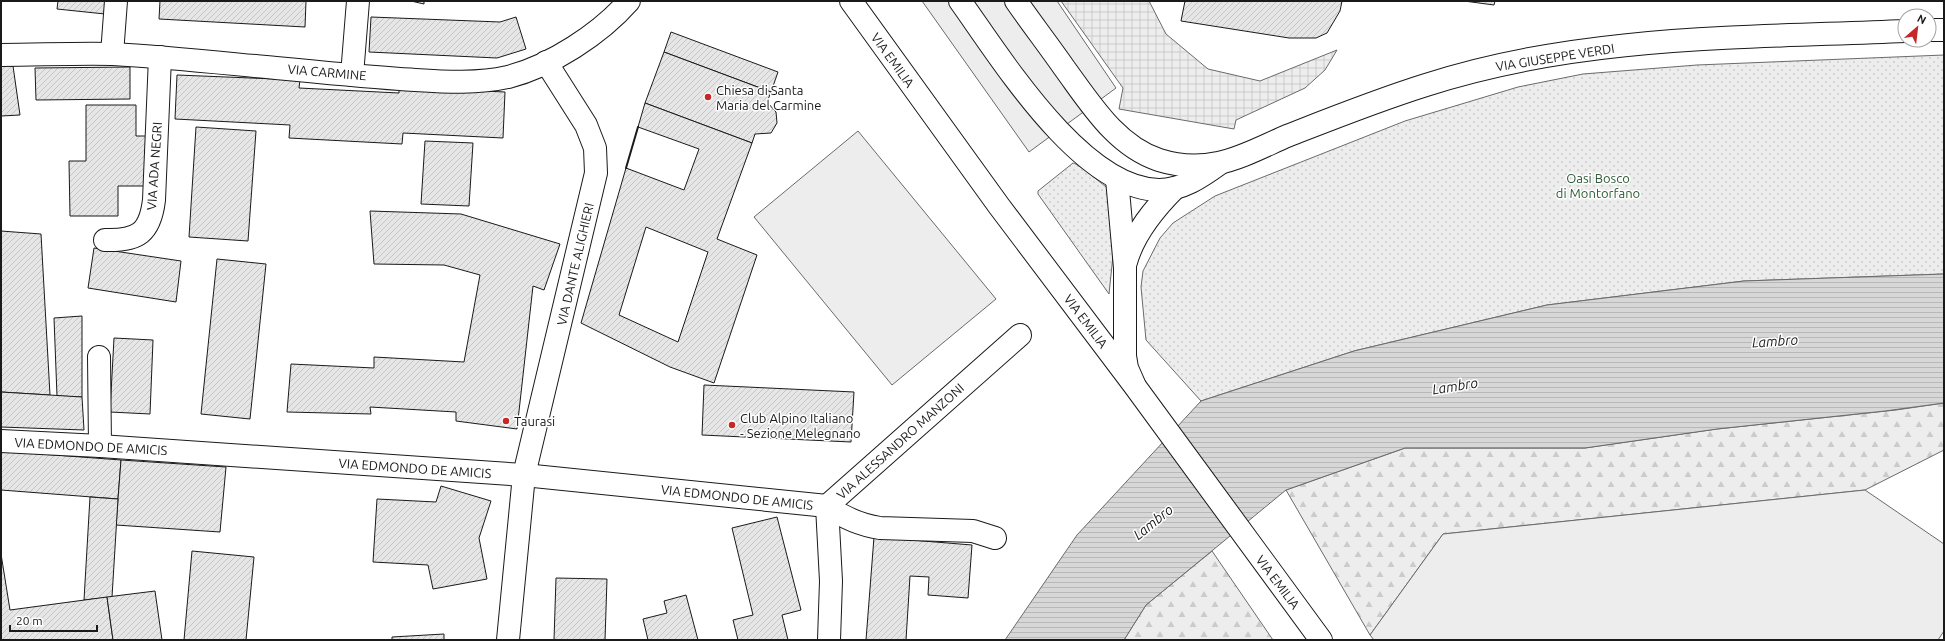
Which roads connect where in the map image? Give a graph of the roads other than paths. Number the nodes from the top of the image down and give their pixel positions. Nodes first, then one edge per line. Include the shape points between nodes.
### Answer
1 (116, 1) edge
2 (358, 1) edge
3 (629, 1) edge
4 (851, 1) edge
5 (960, 1) edge
6 (1016, 1) edge
7 (1897, 31) edge
8 (112, 54) junction
9 (1, 55) edge
10 (160, 57) junction
11 (546, 62) junction
12 (352, 75) junction
13 (1222, 163) junction
14 (1117, 179) junction
15 (1175, 188) junction
16 (105, 240) dead end
17 (1125, 268) junction
18 (1020, 335) dead end
19 (99, 357) dead end
20 (1134, 385) junction
21 (1, 441) edge
22 (100, 446) junction
23 (524, 475) junction
24 (827, 506) junction
25 (995, 538) dead end
26 (508, 640) edge
27 (829, 640) edge
28 (1321, 640) edge

1 - 8 street
2 - 12 street
3 - 11 street, VIA CARMINE via 595,33
4 - 20 street, VIA EMILIA via 999,206
5 - 14 street via 1030,100 1093,161
6 - 13 street via 1080,90 1125,141 1142,152 1170,163 1195,166
7 - 13 street, VIA GIUSEPPE VERDI via 1654,43 1534,58 1469,72 1425,85 1353,110
8 - 9 street, VIA CARMINE
8 - 10 street, VIA CARMINE
10 - 12 street, VIA CARMINE
10 - 16 street, VIA ADA NEGRI via 154,200 150,220 141,233 132,239
11 - 12 street, VIA CARMINE via 518,74 482,81 443,82
11 - 23 street, VIA DANTE ALIGHIERI via 586,125 595,148 596,173
13 - 15 street via 1194,182
14 - 15 street via 1144,188
14 - 17 street
15 - 17 street via 1136,236
17 - 20 street via 1125,356
18 - 24 street, VIA ALESSANDRO MANZONI
19 - 22 street
20 - 28 street, VIA EMILIA
21 - 22 street, VIA EDMONDO DE AMICIS
22 - 23 street, VIA EDMONDO DE AMICIS
23 - 24 street, VIA EDMONDO DE AMICIS
23 - 26 street, VIA DANTE ALIGHIERI
24 - 25 street via 846,518 868,526 972,531
24 - 27 street, VIA ALESSANDRO MANZONI via 831,581

